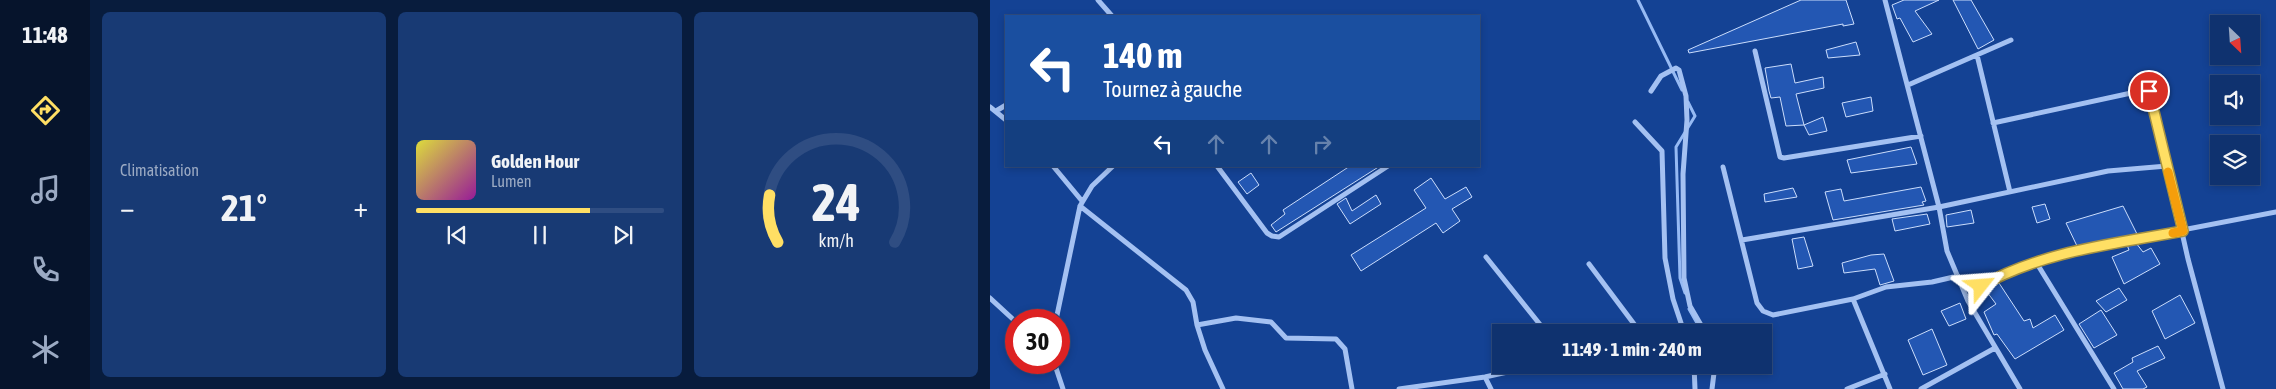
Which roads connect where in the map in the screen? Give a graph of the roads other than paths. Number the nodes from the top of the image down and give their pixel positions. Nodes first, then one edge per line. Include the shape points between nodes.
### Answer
1 (1098, 0) edge
2 (1885, 0) edge
3 (1111, 15) edge
4 (2010, 40) dead end
5 (1755, 51) dead end
6 (1978, 55) junction
7 (1908, 85) junction
8 (1651, 91) dead end
9 (1005, 106) edge
10 (990, 108) edge
11 (996, 111) junction
12 (1005, 119) edge
13 (1635, 122) dead end
14 (1994, 123) junction
15 (1921, 136) junction
16 (2167, 166) junction
17 (1054, 167) edge
18 (1112, 167) edge
19 (1218, 167) edge
20 (1386, 167) edge
21 (1722, 167) dead end
22 (2010, 192) junction
23 (1081, 203) junction
24 (1939, 207) junction
25 (2276, 212) edge
26 (2183, 231) junction
27 (1742, 240) junction
28 (1486, 257) dead end
29 (2036, 262) junction
30 (1589, 264) dead end
31 (1958, 276) junction
32 (990, 298) edge
33 (1853, 298) junction
34 (1968, 301) junction
35 (1058, 309) edge
36 (1005, 312) edge
37 (1540, 324) edge
38 (1634, 324) edge
39 (1681, 324) edge
40 (1700, 324) edge
41 (1198, 325) junction
42 (1995, 348) junction
43 (1058, 374) edge
44 (1498, 374) edge
45 (1694, 374) edge
46 (1715, 374) edge
47 (1885, 374) junction
48 (1485, 377) junction
49 (1063, 389) edge
50 (1223, 389) edge
51 (1352, 389) edge
52 (1399, 389) edge
53 (1491, 389) edge
54 (1695, 389) edge
55 (1712, 389) edge
56 (1848, 389) edge
57 (1890, 389) edge
58 (1921, 389) edge
59 (2020, 389) edge
60 (2114, 389) edge
61 (2223, 389) edge

1 - 3 street
2 - 7 street
4 - 6 street
5 - 15 street via 1780,156 1784,158
6 - 7 street
6 - 14 street
7 - 15 street
8 - 40 street via 1662,76 1676,68 1679,70 1686,96 1687,120 1684,278 1690,306
9 - 11 street
10 - 11 street
11 - 12 street
13 - 39 street via 1662,151 1665,258
14 - 16 street via 2145,90 2152,96
14 - 22 street
15 - 24 street
16 - 22 street via 2108,171
16 - 26 street
17 - 23 street
18 - 23 street via 1092,186
19 - 20 street via 1268,233 1279,237
21 - 27 street
22 - 24 street
23 - 35 street
23 - 41 street via 1186,290 1191,296
24 - 27 street
24 - 31 street via 1947,252
25 - 26 street
26 - 29 street via 2063,253
26 - 61 street
27 - 33 street via 1757,303 1763,311 1773,315
28 - 37 street
29 - 34 street via 1981,286
29 - 60 street
30 - 38 street
31 - 33 street via 1886,287
31 - 34 street
32 - 36 street
33 - 47 street
34 - 42 street
41 - 50 street via 1205,350
41 - 51 street via 1236,318 1260,320 1271,322 1286,338 1336,339 1345,349
42 - 58 street
42 - 59 street
43 - 49 street
44 - 48 street
45 - 54 street
46 - 55 street
47 - 56 street
47 - 57 street
48 - 52 street
48 - 53 street

